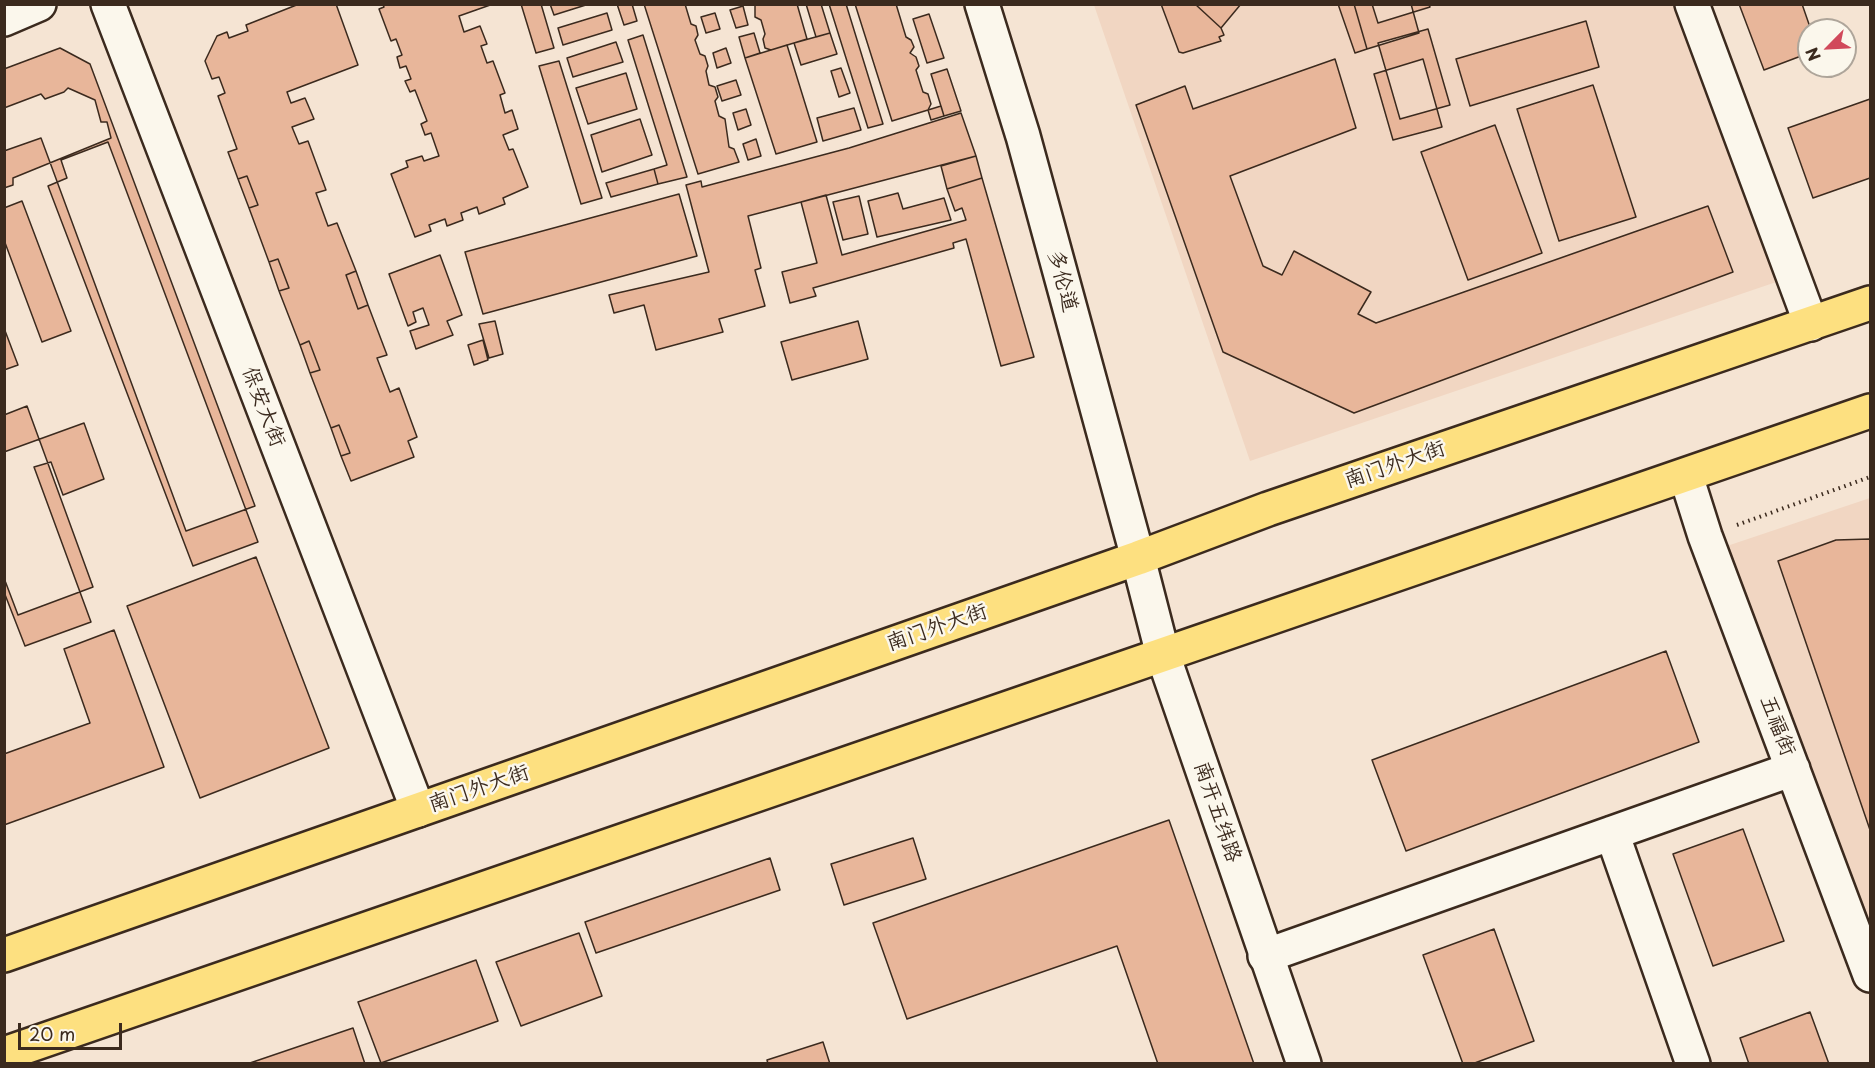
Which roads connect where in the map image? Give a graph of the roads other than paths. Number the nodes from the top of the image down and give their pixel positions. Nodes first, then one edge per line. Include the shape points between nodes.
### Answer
1 (39, 4) edge
2 (108, 4) edge
3 (982, 4) edge
4 (1692, 4) edge
5 (4, 19) edge
6 (1870, 303) edge
7 (1811, 324) junction
8 (1870, 411) edge
9 (1686, 476) junction
10 (1138, 558) junction
11 (1163, 655) junction
12 (1793, 769) junction
13 (418, 810) junction
14 (1612, 833) junction
15 (1863, 929) edge
16 (4, 955) edge
17 (1265, 956) junction
18 (1870, 975) edge
19 (4, 1054) edge
20 (1304, 1064) edge
21 (1693, 1064) edge

1 - 5 street
2 - 13 street, 保安大街
3 - 10 street, 多伦道 via 1023,136
4 - 7 street
6 - 7 main road, 南门外大街
7 - 10 main road, 南门外大街 via 1268,509
8 - 9 main road
9 - 11 main road
9 - 12 street, 五福街
10 - 11 street, 南开五纬路
10 - 13 main road, 南门外大街
11 - 17 street, 南开五纬路
11 - 19 main road
12 - 14 street
12 - 15 street, 五福街
13 - 16 main road, 南门外大街
14 - 17 street
14 - 21 street
15 - 18 street, 五福街
17 - 20 street, 南开五纬路

